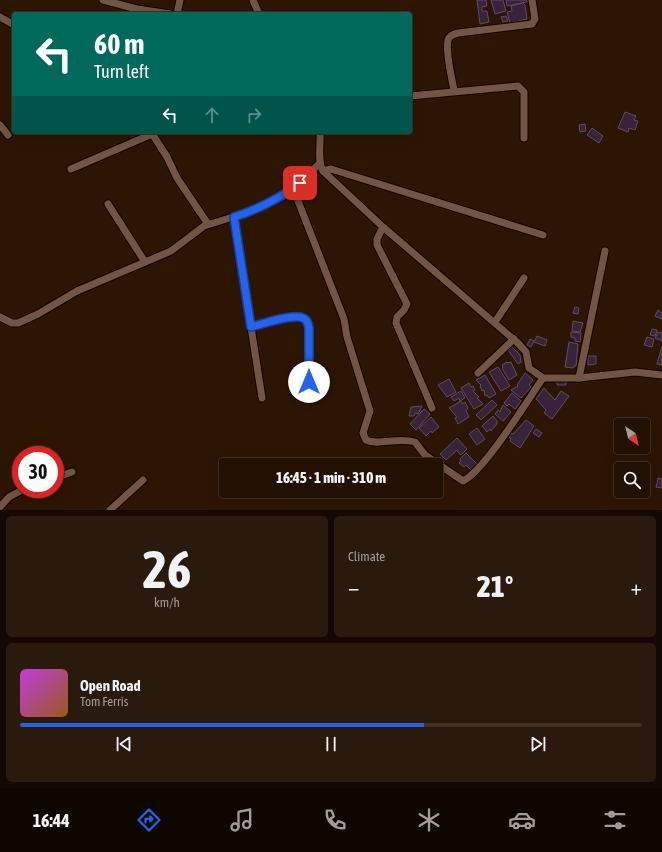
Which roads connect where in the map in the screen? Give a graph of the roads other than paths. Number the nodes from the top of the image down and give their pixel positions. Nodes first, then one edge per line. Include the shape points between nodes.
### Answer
1 (103, 0) edge
2 (180, 0) edge
3 (253, 0) edge
4 (532, 0) edge
5 (157, 12) edge
6 (177, 12) edge
7 (258, 12) edge
8 (0, 17) edge
9 (12, 24) edge
10 (454, 91) junction
11 (412, 96) edge
12 (0, 125) edge
13 (149, 134) edge
14 (152, 134) edge
15 (320, 134) edge
16 (8, 135) dead end
17 (524, 138) dead end
18 (318, 164) junction
19 (71, 169) dead end
20 (323, 171) junction
21 (293, 188) junction
22 (108, 204) dead end
23 (234, 217) junction
24 (208, 224) junction
25 (383, 227) junction
26 (543, 235) dead end
27 (605, 251) dead end
28 (145, 262) junction
29 (524, 278) dead end
30 (0, 317) edge
31 (495, 322) junction
32 (251, 327) junction
33 (514, 339) junction
34 (478, 373) dead end
35 (662, 375) edge
36 (542, 378) junction
37 (579, 378) junction
38 (309, 382) dead end
39 (262, 398) dead end
40 (432, 408) dead end
41 (72, 472) dead end
42 (64, 475) edge
43 (143, 480) dead end
44 (12, 495) edge
45 (0, 507) edge
46 (110, 510) edge

1 - 5 street
2 - 6 street
3 - 7 street
4 - 10 street via 535,19 532,24 451,36 448,49
8 - 9 street
10 - 11 street
10 - 17 street via 521,87 524,92
12 - 16 street
13 - 19 street
14 - 24 street
15 - 18 street
18 - 20 street
18 - 21 street
20 - 25 street
20 - 26 street via 331,169
21 - 23 street via 266,205
21 - 36 street via 344,320 370,411 364,433 366,440 374,443 399,439 415,442 425,455 463,480 472,475 496,445
22 - 28 street
23 - 24 street
23 - 32 street
24 - 28 street via 176,248
25 - 31 street
25 - 40 street via 377,245 407,304 397,317 396,323
27 - 37 street
28 - 30 street via 77,291 18,323
29 - 31 street
31 - 33 street
32 - 38 street via 292,316 302,317 307,321
32 - 39 street
33 - 34 street
33 - 36 street via 526,352 529,368
35 - 37 street via 635,372
36 - 37 street
41 - 42 street
43 - 46 street
44 - 45 street

